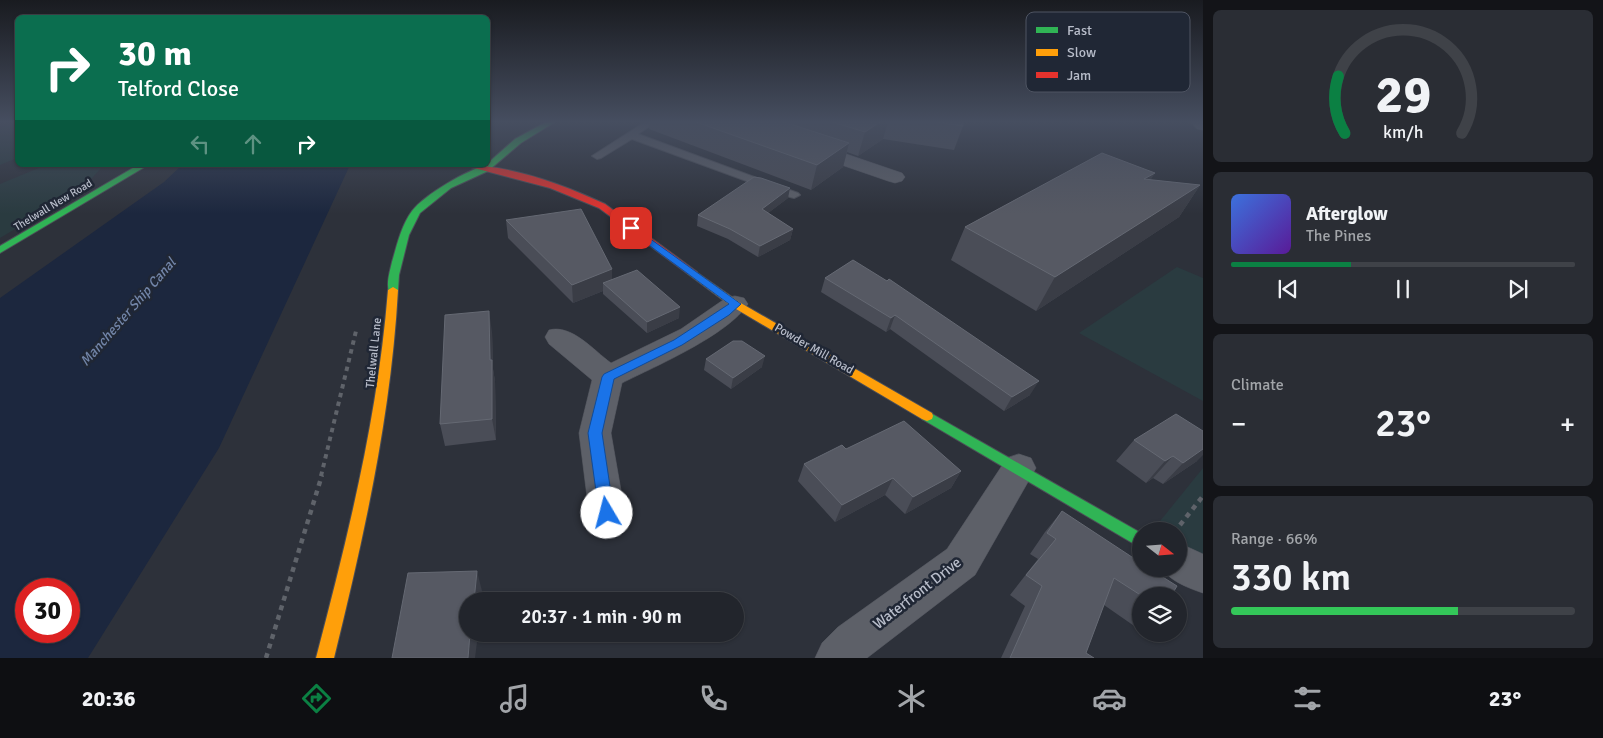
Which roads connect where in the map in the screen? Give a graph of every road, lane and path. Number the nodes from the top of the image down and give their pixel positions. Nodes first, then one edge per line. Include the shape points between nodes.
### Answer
1 (504, 153) edge
2 (602, 153) edge
3 (679, 153) edge
4 (825, 153) edge
5 (597, 156) dead end
6 (490, 165) edge
7 (141, 167) edge
8 (476, 167) edge
9 (487, 167) edge
10 (485, 169) junction
11 (895, 177) dead end
12 (794, 195) dead end
13 (0, 250) edge
14 (735, 304) junction
15 (357, 326) dead end
16 (559, 337) dead end
17 (608, 377) junction
18 (1019, 468) junction
19 (1203, 496) edge
20 (607, 513) dead end
21 (1181, 522) edge
22 (1132, 536) edge
23 (1188, 566) edge
24 (1203, 575) edge
25 (266, 658) edge
26 (325, 658) edge
27 (837, 658) edge

1 - 6 street, Thelwall Lane
2 - 5 lane
3 - 12 lane
4 - 11 street
7 - 13 street, Thelwall New Road
8 - 10 street, Powder Mill Road
9 - 10 street, Thelwall Lane
10 - 14 street, Powder Mill Road via 571,192 602,206
10 - 26 street, Thelwall Lane via 434,196 416,212 404,235 394,275 391,334 379,424 360,520
14 - 17 street via 678,343
14 - 18 street, Powder Mill Road
15 - 25 path via 323,470
16 - 17 street
17 - 20 street via 595,433
18 - 22 street, Powder Mill Road
18 - 27 street, Waterfront Drive via 961,562 853,642
19 - 21 path
23 - 24 street

